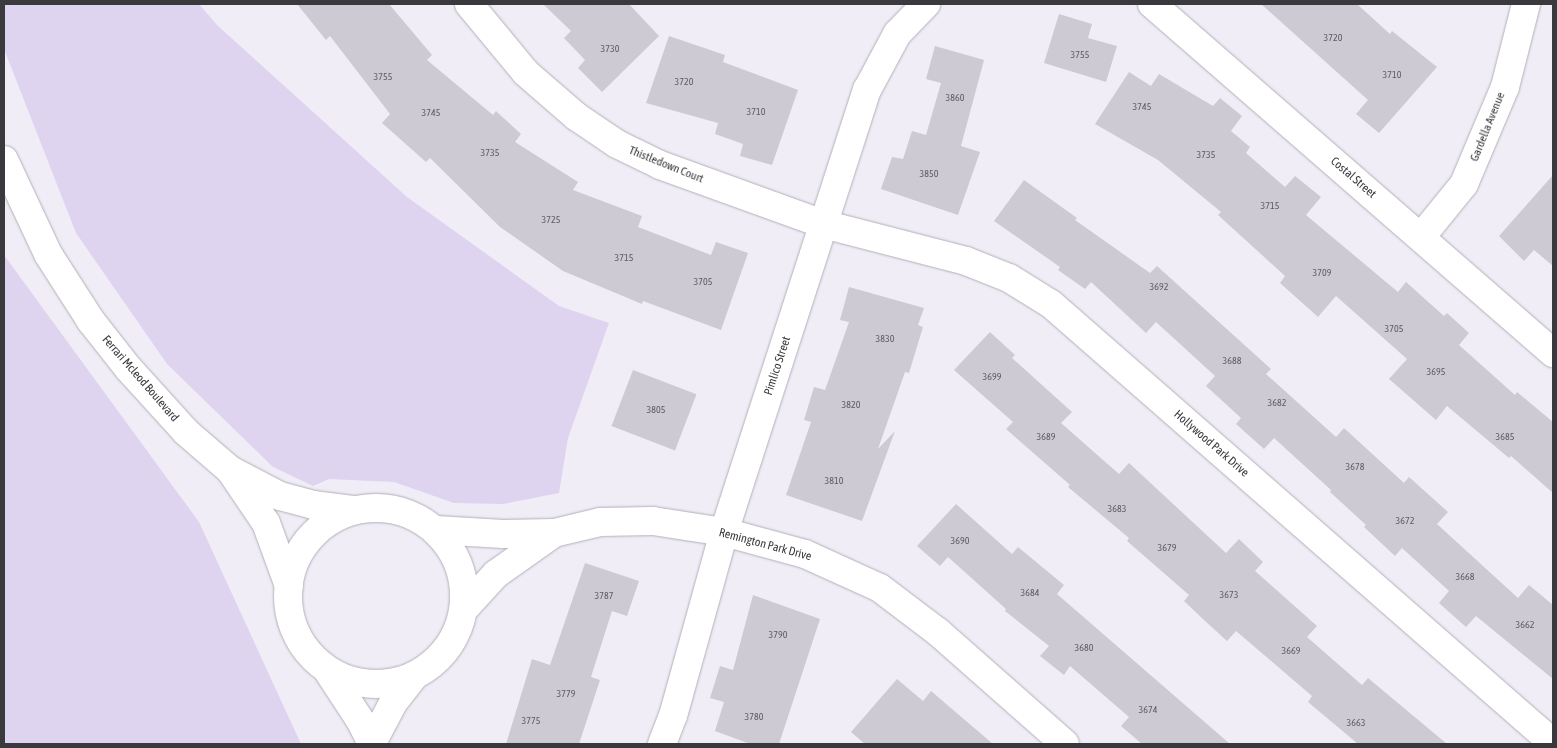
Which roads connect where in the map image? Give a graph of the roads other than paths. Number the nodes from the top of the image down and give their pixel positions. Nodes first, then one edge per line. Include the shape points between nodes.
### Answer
1 (469, 4) edge
2 (926, 4) edge
3 (1152, 4) edge
4 (1526, 4) edge
5 (4, 160) edge
6 (823, 224) junction
7 (1421, 237) junction
8 (1553, 353) edge
9 (230, 470) junction
10 (353, 510) junction
11 (436, 530) junction
12 (724, 532) junction
13 (554, 533) junction
14 (289, 586) junction
15 (464, 609) junction
16 (328, 671) junction
17 (413, 677) junction
18 (1553, 743) edge
19 (372, 744) edge
20 (662, 744) edge
21 (1065, 744) edge

1 - 6 street, Thistledown Court via 526,73 577,117 617,144 660,165
2 - 6 street, Pimlico Street via 897,34 867,90
3 - 7 street, Costal Street
4 - 7 street, Gardella Avenue via 1504,87 1464,184
5 - 9 street, Ferrari Mcleod Boulevard via 48,254 91,321 186,432
6 - 12 street, Pimlico Street
6 - 18 street, Hollywood Park Drive via 966,262 1009,278 1051,304
7 - 8 street, Costal Street
9 - 10 street, Ferrari Mcleod Boulevard via 280,496 313,505
9 - 14 street via 266,523
10 - 11 street via 383,508 411,515
10 - 14 street via 327,523 306,543 292,569
11 - 13 street, Remington Park Drive
11 - 15 street via 460,566
12 - 13 street, Remington Park Drive via 653,521 600,522
12 - 20 street, Pimlico Street via 673,716
12 - 21 street, Remington Park Drive via 805,554 880,588 938,632
13 - 15 street, Remington Park Drive via 496,574
14 - 16 street via 287,598 293,627 307,652
15 - 17 street via 455,637 438,660
16 - 17 street via 356,683 385,685
16 - 19 street
17 - 19 street via 394,703

